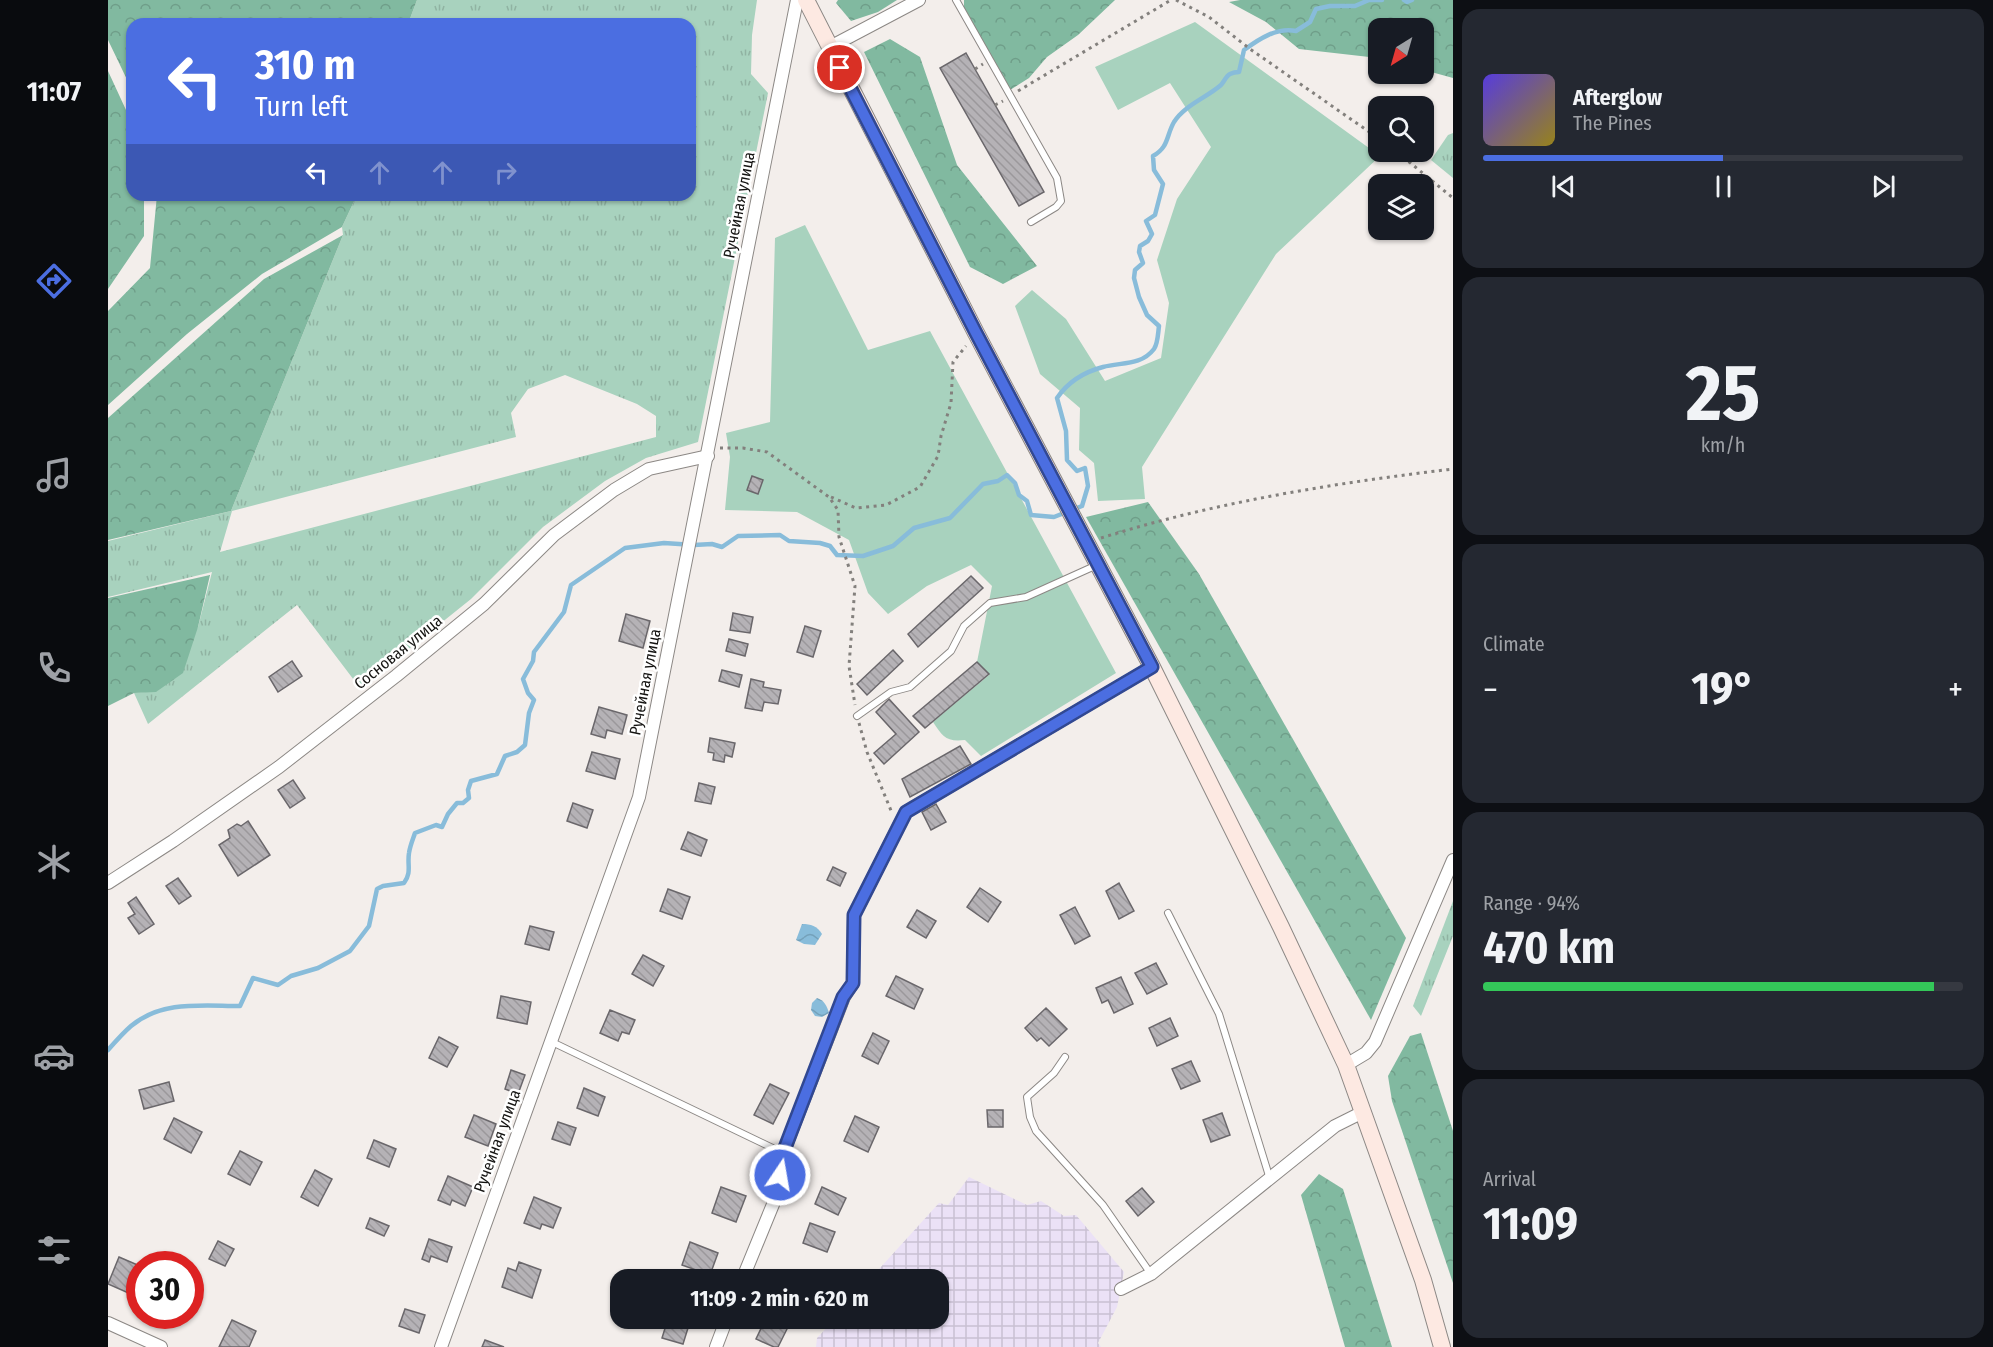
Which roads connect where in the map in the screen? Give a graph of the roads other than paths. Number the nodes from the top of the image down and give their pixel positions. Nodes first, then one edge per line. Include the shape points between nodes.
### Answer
1 (797, 0) edge
2 (806, 0) edge
3 (919, 0) edge
4 (956, 0) edge
5 (830, 47) junction
6 (1031, 222) dead end
7 (708, 452) junction
8 (1098, 565) junction
9 (1152, 667) junction
10 (857, 716) road end
11 (1453, 860) edge
12 (108, 883) edge
13 (1168, 912) dead end
14 (552, 1042) junction
15 (1065, 1056) dead end
16 (1346, 1065) junction
17 (1363, 1112) junction
18 (783, 1153) junction
19 (1270, 1180) junction
20 (747, 1269) edge
21 (1151, 1274) junction
22 (1120, 1288) dead end
23 (108, 1323) edge
24 (723, 1329) edge
25 (161, 1347) edge
26 (441, 1347) edge
27 (716, 1347) edge
28 (1442, 1347) edge

1 - 7 street, Ручейная улица
2 - 5 main road
3 - 5 street
4 - 6 lane via 1057,178 1061,201
5 - 8 main road
7 - 12 street, Сосновая улица via 649,469 614,490 554,535 484,604 396,676 279,766
7 - 14 street, Ручейная улица via 639,797
8 - 9 main road
8 - 10 lane via 1026,597 990,603 964,626 951,651 910,687 891,692
9 - 16 main road
9 - 18 street via 906,812 854,915 853,983 843,997
11 - 16 street via 1375,1042 1366,1053
13 - 19 lane via 1219,1014
14 - 18 lane
14 - 26 street, Ручейная улица
15 - 21 lane via 1054,1073 1028,1097 1030,1117 1036,1131 1103,1205
16 - 17 main road
17 - 19 street via 1335,1126
17 - 28 main road via 1423,1280
18 - 20 street via 776,1197
19 - 21 street
21 - 22 street
23 - 25 street
24 - 27 street

